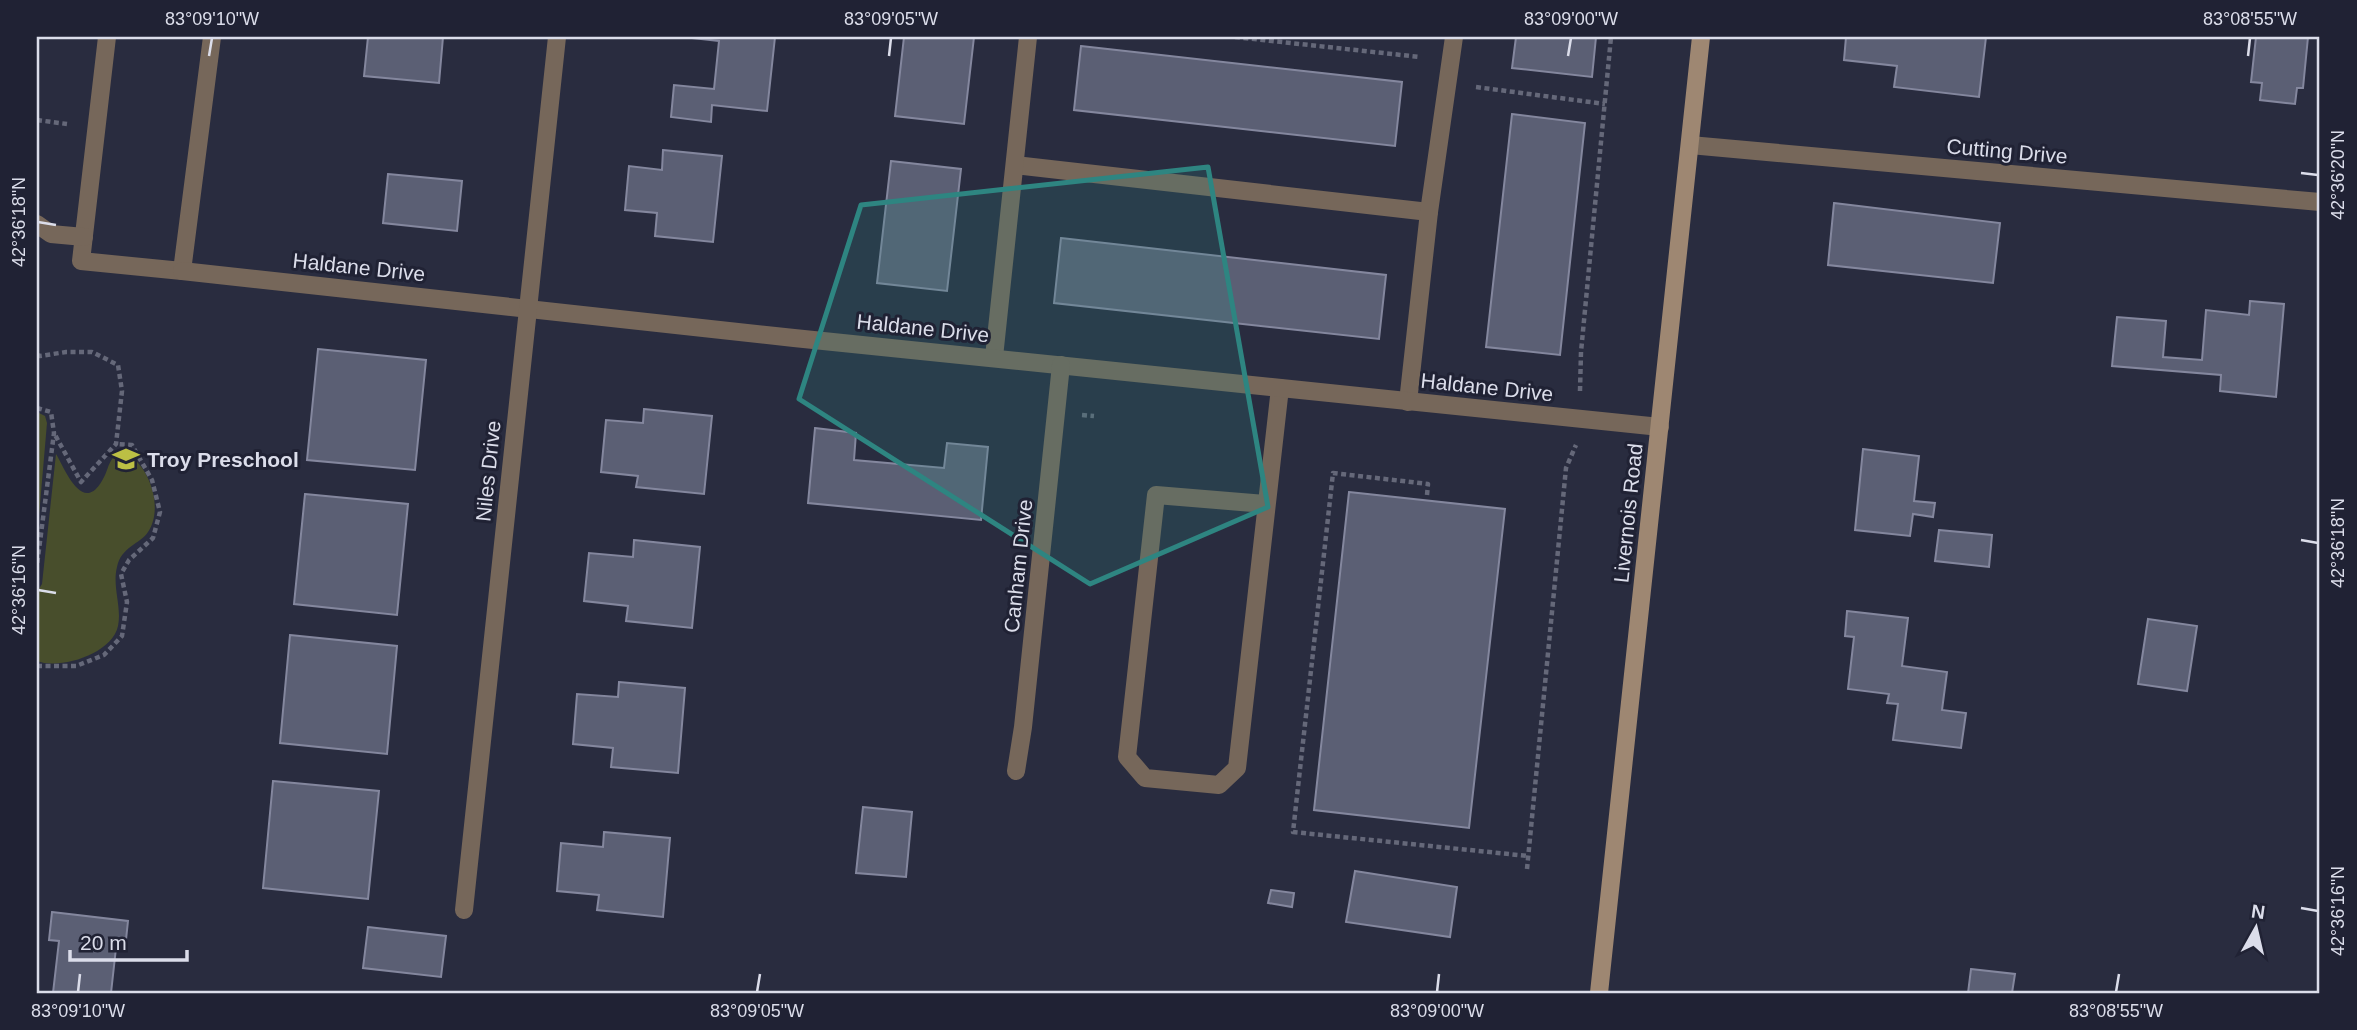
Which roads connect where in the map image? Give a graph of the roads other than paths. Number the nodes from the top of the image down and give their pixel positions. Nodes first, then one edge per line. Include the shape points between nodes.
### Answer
1 (107, 37) edge
2 (212, 37) edge
3 (557, 37) edge
4 (1028, 37) edge
5 (1454, 37) edge
6 (1701, 37) edge
7 (1690, 145) junction
8 (1015, 165) junction
9 (2320, 202) edge
10 (1429, 212) junction
11 (37, 224) edge
12 (83, 237) junction
13 (182, 271) junction
14 (528, 307) junction
15 (994, 357) junction
16 (1061, 365) junction
17 (1280, 388) junction
18 (1408, 402) junction
19 (1660, 427) junction
20 (1265, 504) junction
21 (1016, 771) dead end
22 (464, 910) dead end
23 (1599, 993) edge

1 - 12 street
2 - 13 street
3 - 14 street, Niles Drive
4 - 8 street
5 - 10 street
6 - 7 main road, Livernois Road
7 - 9 street, Cutting Drive
7 - 19 main road, Livernois Road
8 - 10 street
8 - 15 street
10 - 18 street
11 - 12 street via 51,233
12 - 13 street, Haldane Drive via 81,261
13 - 14 street, Haldane Drive
14 - 15 street, Haldane Drive
14 - 22 street, Niles Drive
15 - 16 street, Haldane Drive
16 - 17 street, Haldane Drive
16 - 21 street, Canham Drive
17 - 18 street, Haldane Drive
17 - 20 street
18 - 19 street, Haldane Drive
19 - 23 main road, Livernois Road
20 - 20 street via 1237,768 1219,785 1144,778 1127,757 1156,495

